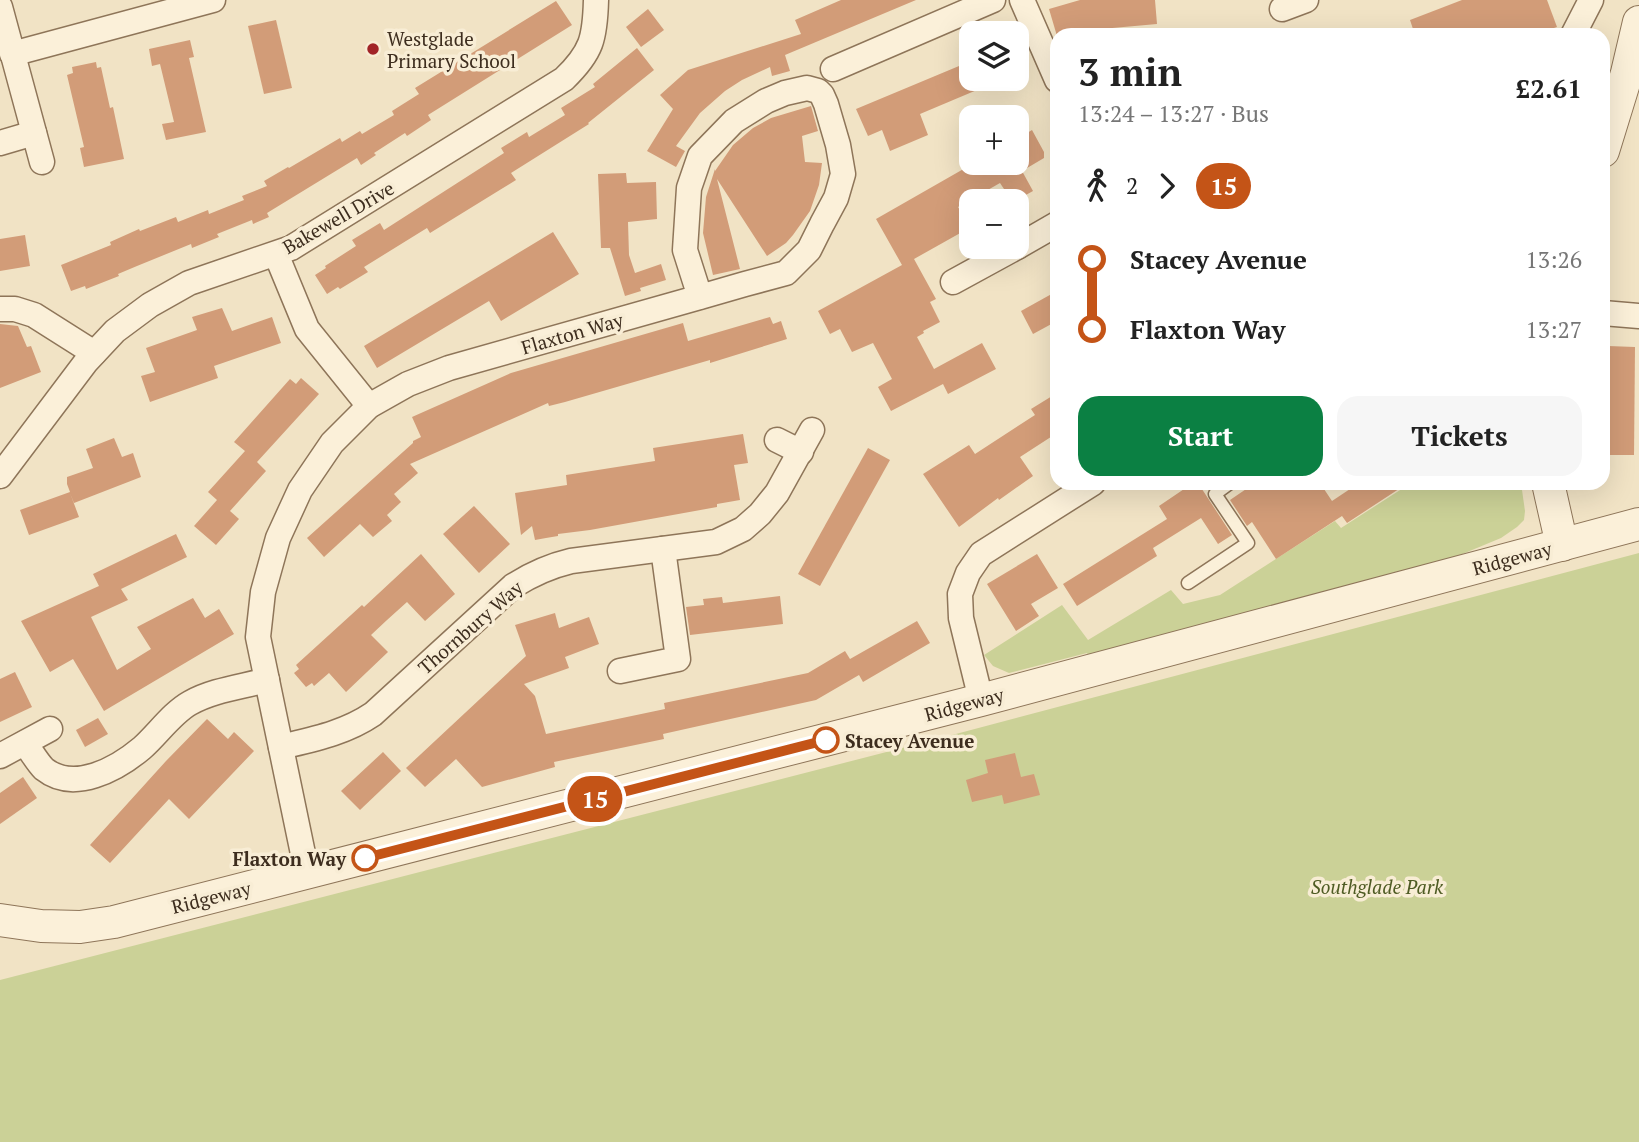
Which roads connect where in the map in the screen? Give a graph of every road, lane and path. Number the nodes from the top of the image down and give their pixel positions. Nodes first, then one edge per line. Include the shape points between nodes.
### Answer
1 (596, 0) edge
2 (993, 0) edge
3 (1022, 0) edge
4 (1306, 0) edge
5 (1591, 0) edge
6 (208, 1) edge
7 (0, 7) edge
8 (1282, 9) dead end
9 (1639, 22) edge
10 (1577, 28) edge
11 (12, 54) junction
12 (1050, 64) edge
13 (846, 69) dead end
14 (1610, 122) edge
15 (34, 133) junction
16 (0, 143) edge
17 (41, 162) dead end
18 (1050, 228) edge
19 (1029, 240) edge
20 (275, 254) junction
21 (1004, 259) edge
22 (953, 282) dead end
23 (700, 297) junction
24 (0, 309) edge
25 (1610, 314) edge
26 (1639, 316) edge
27 (94, 353) junction
28 (369, 405) junction
29 (777, 440) dead end
30 (0, 476) edge
31 (1082, 490) edge
32 (1220, 490) edge
33 (1550, 490) edge
34 (1639, 524) edge
35 (1562, 545) junction
36 (663, 549) junction
37 (1188, 583) dead end
38 (621, 671) dead end
39 (267, 680) junction
40 (981, 700) junction
41 (50, 729) dead end
42 (25, 743) junction
43 (281, 747) junction
44 (0, 756) edge
45 (307, 873) junction
46 (0, 920) edge

1 - 20 street, Bakewell Drive via 590,46 564,79
2 - 13 street
3 - 12 street
4 - 8 street
5 - 10 street
6 - 11 street
7 - 11 street
9 - 14 street
11 - 15 street
15 - 16 street
15 - 17 street
18 - 19 street
20 - 27 street, Bakewell Drive via 189,284 150,305
20 - 28 street via 307,329
21 - 22 street via 982,279
23 - 23 street via 685,250 689,188 700,156 734,121 766,101 807,88 818,91 827,104 843,174 809,250 786,273
23 - 28 street, Flaxton Way via 449,368
24 - 27 street via 34,315
25 - 26 street
27 - 30 street, Bakewell Drive
28 - 39 street, Flaxton Way via 331,443 300,489 278,538 263,592 258,637
29 - 36 street, Thornbury Way via 807,441 760,514 743,529 716,542
31 - 40 street via 981,554 968,573 960,594 961,618
32 - 37 lane via 1214,494 1248,543
33 - 35 street
34 - 35 street, Ridgeway
35 - 40 street, Ridgeway
36 - 38 street via 678,659
36 - 43 street, Thornbury Way via 572,561 530,575 365,720 336,733
39 - 42 street via 206,695 187,705 141,749 80,779 60,778 44,768
39 - 43 street, Flaxton Way
40 - 45 street, Ridgeway
41 - 42 street
42 - 44 street
43 - 45 street, Flaxton Way
45 - 46 street, Ridgeway via 102,924 41,926

